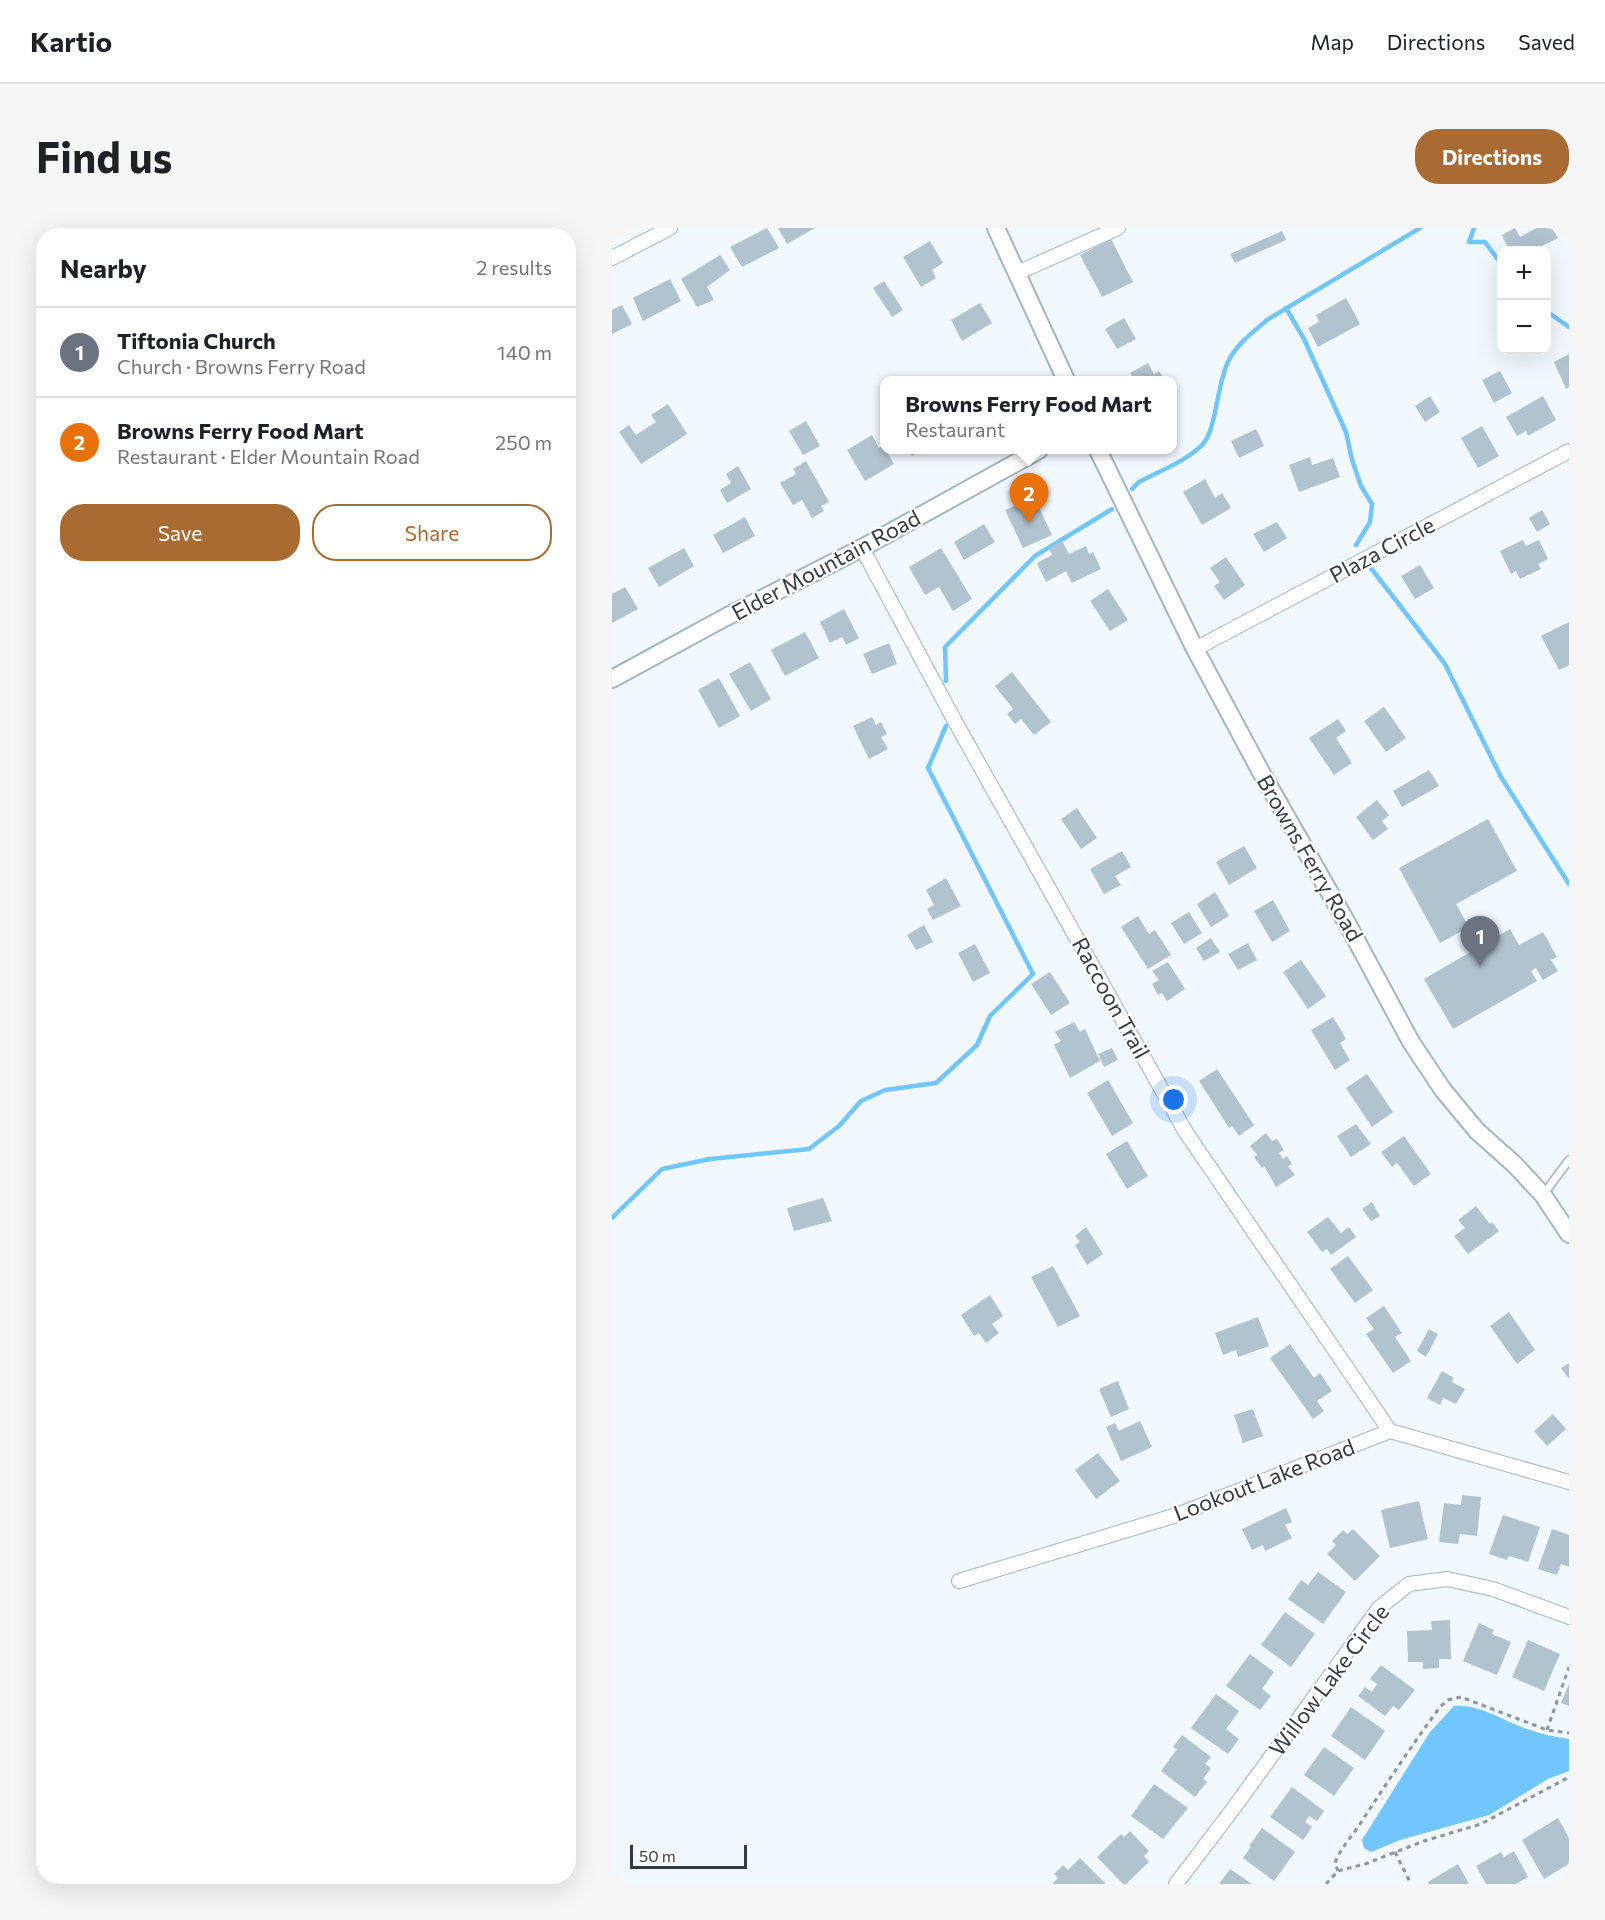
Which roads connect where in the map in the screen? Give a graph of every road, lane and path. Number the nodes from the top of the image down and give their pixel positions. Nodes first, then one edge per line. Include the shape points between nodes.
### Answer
1 (670, 228) edge
2 (996, 228) edge
3 (1118, 228) edge
4 (612, 258) edge
5 (1017, 273) junction
6 (1064, 376) edge
7 (1569, 451) edge
8 (1032, 454) edge
9 (1100, 454) edge
10 (862, 548) junction
11 (1195, 649) junction
12 (612, 679) edge
13 (1569, 1160) edge
14 (1543, 1195) junction
15 (1562, 1215) edge
16 (1569, 1234) edge
17 (1390, 1431) junction
18 (1569, 1482) edge
19 (959, 1581) dead end
20 (1569, 1617) edge
21 (1569, 1667) edge
22 (1547, 1730) junction
23 (1569, 1733) edge
24 (1569, 1777) edge
25 (1395, 1852) junction
26 (1338, 1871) junction
27 (1176, 1884) edge
28 (1326, 1884) edge
29 (1411, 1884) edge

1 - 4 street
2 - 5 street
3 - 5 street
5 - 6 street
7 - 11 street, Plaza Circle
8 - 10 street, Elder Mountain Road
9 - 11 street, Browns Ferry Road
10 - 12 street, Elder Mountain Road
10 - 17 street, Raccoon Trail via 1185,1131
11 - 14 street, Browns Ferry Road via 1411,1042 1477,1131
13 - 14 lane
14 - 15 street, Browns Ferry Road
15 - 16 street, Browns Ferry Road
17 - 18 street
17 - 19 street, Lookout Lake Road via 1177,1515
20 - 27 street, Willow Lake Circle via 1493,1589 1447,1579 1409,1584 1379,1608
21 - 22 path
22 - 23 path
22 - 26 path via 1475,1701 1461,1697 1448,1701 1403,1758 1338,1855
24 - 25 path via 1481,1824
25 - 26 path
25 - 29 path
26 - 28 path

